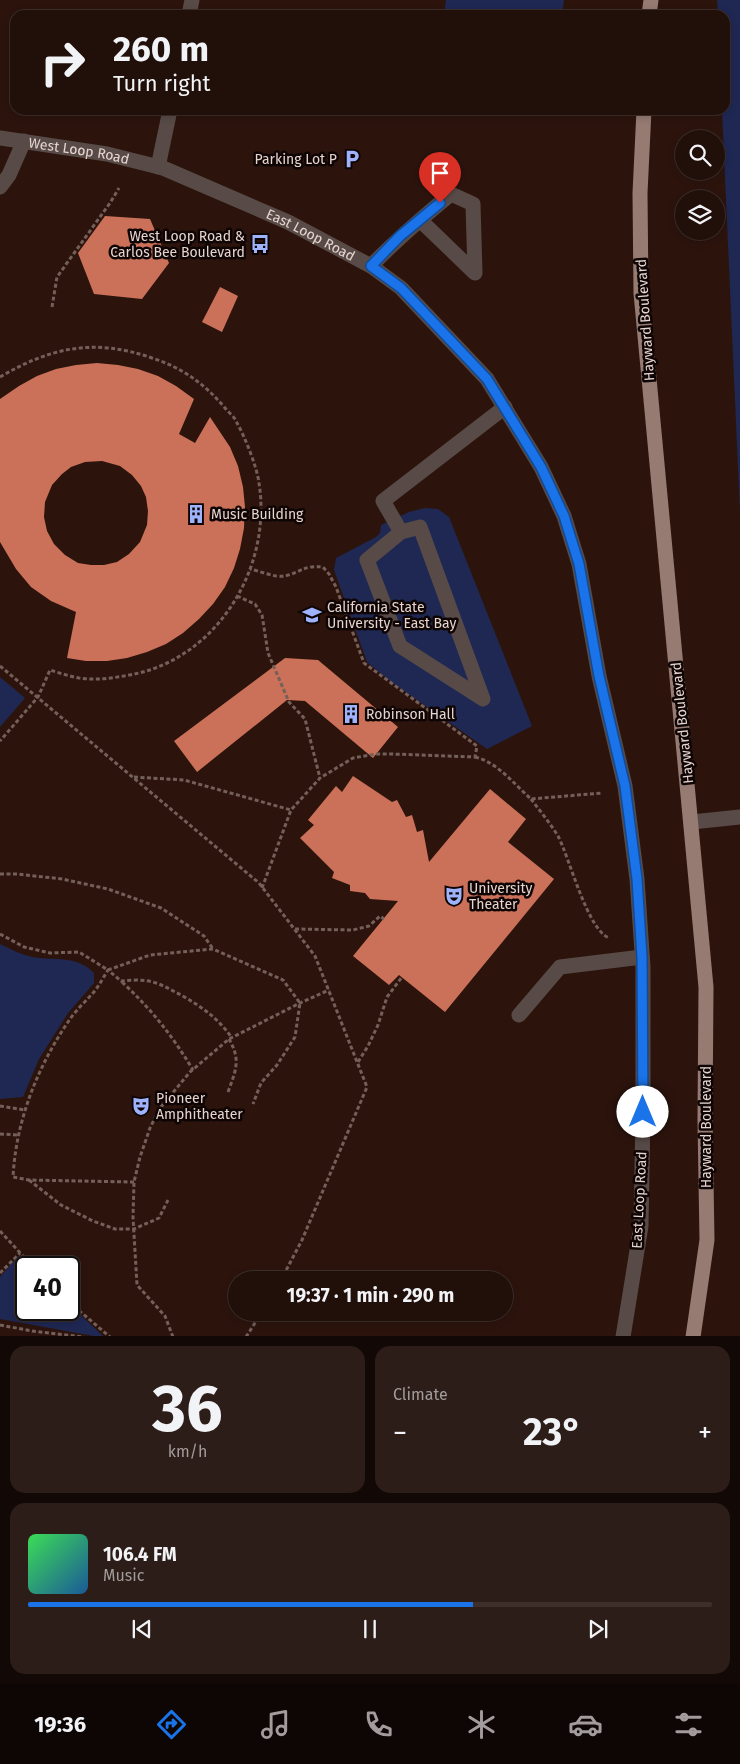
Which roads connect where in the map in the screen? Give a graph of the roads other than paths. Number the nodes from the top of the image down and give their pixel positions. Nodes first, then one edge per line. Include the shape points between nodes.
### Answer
1 (169, 115) edge
2 (644, 115) edge
3 (0, 138) edge
4 (24, 141) junction
5 (158, 167) junction
6 (0, 187) edge
7 (420, 220) junction
8 (371, 266) junction
9 (505, 407) junction
10 (401, 532) junction
11 (740, 817) edge
12 (692, 822) junction
13 (642, 957) junction
14 (519, 1015) dead end
15 (623, 1336) edge
16 (693, 1336) edge

1 - 5 street
2 - 12 main road, Hayward Boulevard via 640,193 641,292
3 - 4 street, West Loop Road
4 - 5 street, West Loop Road via 107,154
4 - 6 street
5 - 8 street, East Loop Road via 288,222
7 - 7 street via 451,194 473,204 475,273
7 - 8 street
8 - 9 street, East Loop Road via 401,288 487,379
9 - 10 street via 383,501
9 - 13 street, East Loop Road via 541,467 564,516 579,564 599,676 625,786 637,879
10 - 10 street via 420,527 484,699 400,646 367,560
11 - 12 street
12 - 16 main road, Hayward Boulevard via 706,987 704,1120 707,1240
13 - 14 street via 560,966
13 - 15 street, East Loop Road via 641,1226

